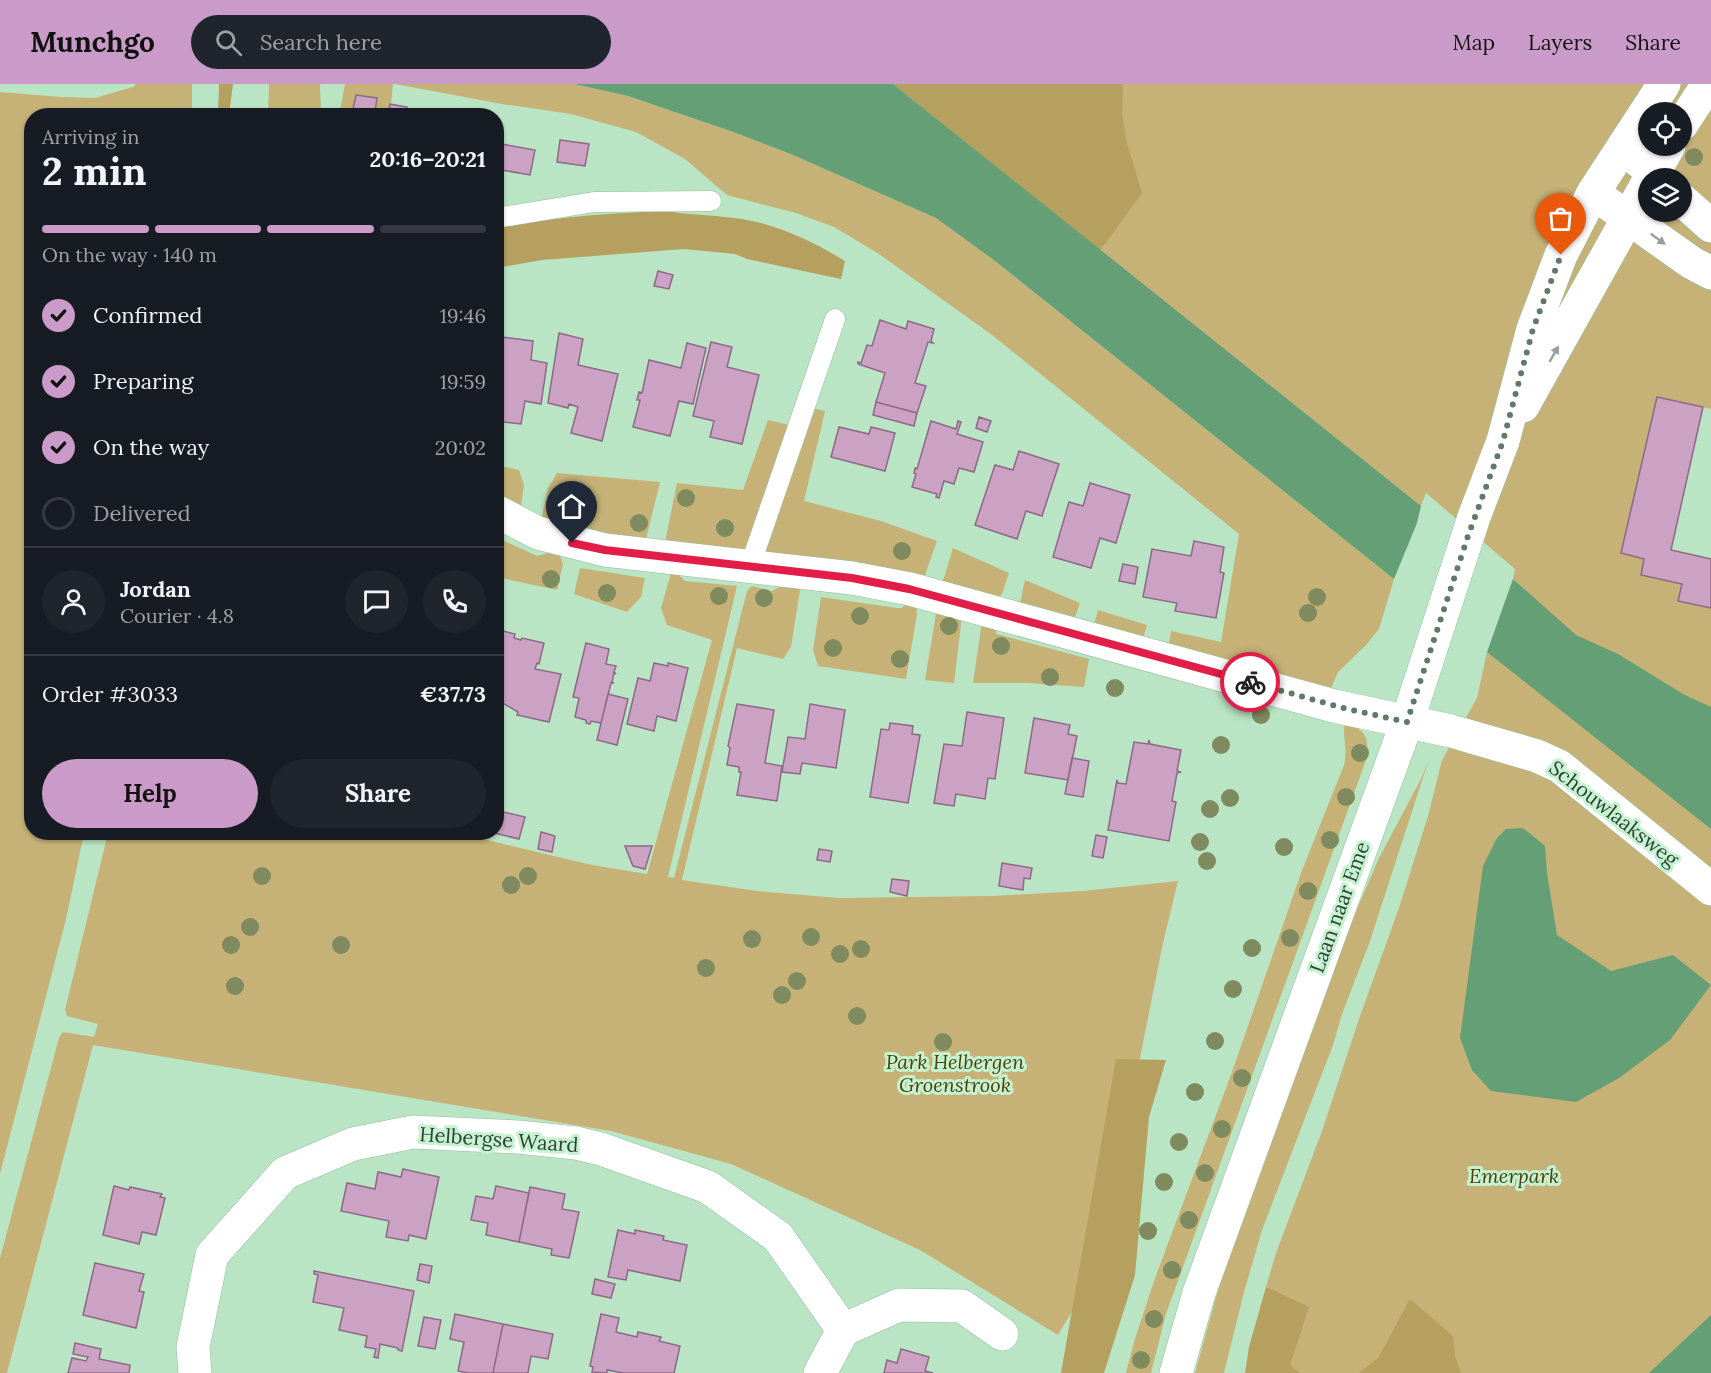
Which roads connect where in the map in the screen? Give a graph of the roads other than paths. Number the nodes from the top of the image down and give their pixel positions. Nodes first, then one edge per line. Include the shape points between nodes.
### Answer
1 (1664, 84) edge
2 (1708, 84) edge
3 (1692, 109) edge
4 (1623, 147) junction
5 (1643, 168) edge
6 (1593, 193) junction
7 (711, 201) dead end
8 (1638, 201) edge
9 (1692, 209) edge
10 (504, 217) edge
11 (1628, 217) junction
12 (1711, 226) edge
13 (1711, 273) edge
14 (835, 319) dead end
15 (1503, 441) junction
16 (504, 515) edge
17 (750, 566) junction
18 (1407, 722) junction
19 (1711, 889) edge
20 (843, 1330) junction
21 (1002, 1334) dead end
22 (195, 1373) edge
23 (820, 1373) edge
24 (1176, 1373) edge

1 - 4 street, Laan naar Eme
2 - 3 street
4 - 5 street
4 - 6 street, Laan naar Eme
6 - 11 street
6 - 15 street, Laan naar Eme via 1561,255 1533,329
7 - 10 lane via 594,202
8 - 11 street, Laan naar Eme
9 - 12 street
11 -> 13 street
15 -> 11 street, Laan naar Eme
14 - 17 lane
15 - 18 street, Laan naar Eme
16 - 17 street, Schouwlaaksweg via 538,533 605,550
17 - 18 street, Schouwlaaksweg via 909,589 1334,706
18 - 19 street, Schouwlaaksweg via 1451,730 1559,766
18 - 24 street, Laan naar Eme via 1199,1293
20 - 21 street via 899,1305 962,1306
20 - 22 street, Helbergse Waard via 778,1237 708,1187 576,1143 412,1132 354,1144 285,1173 212,1255 193,1347
20 - 23 street

